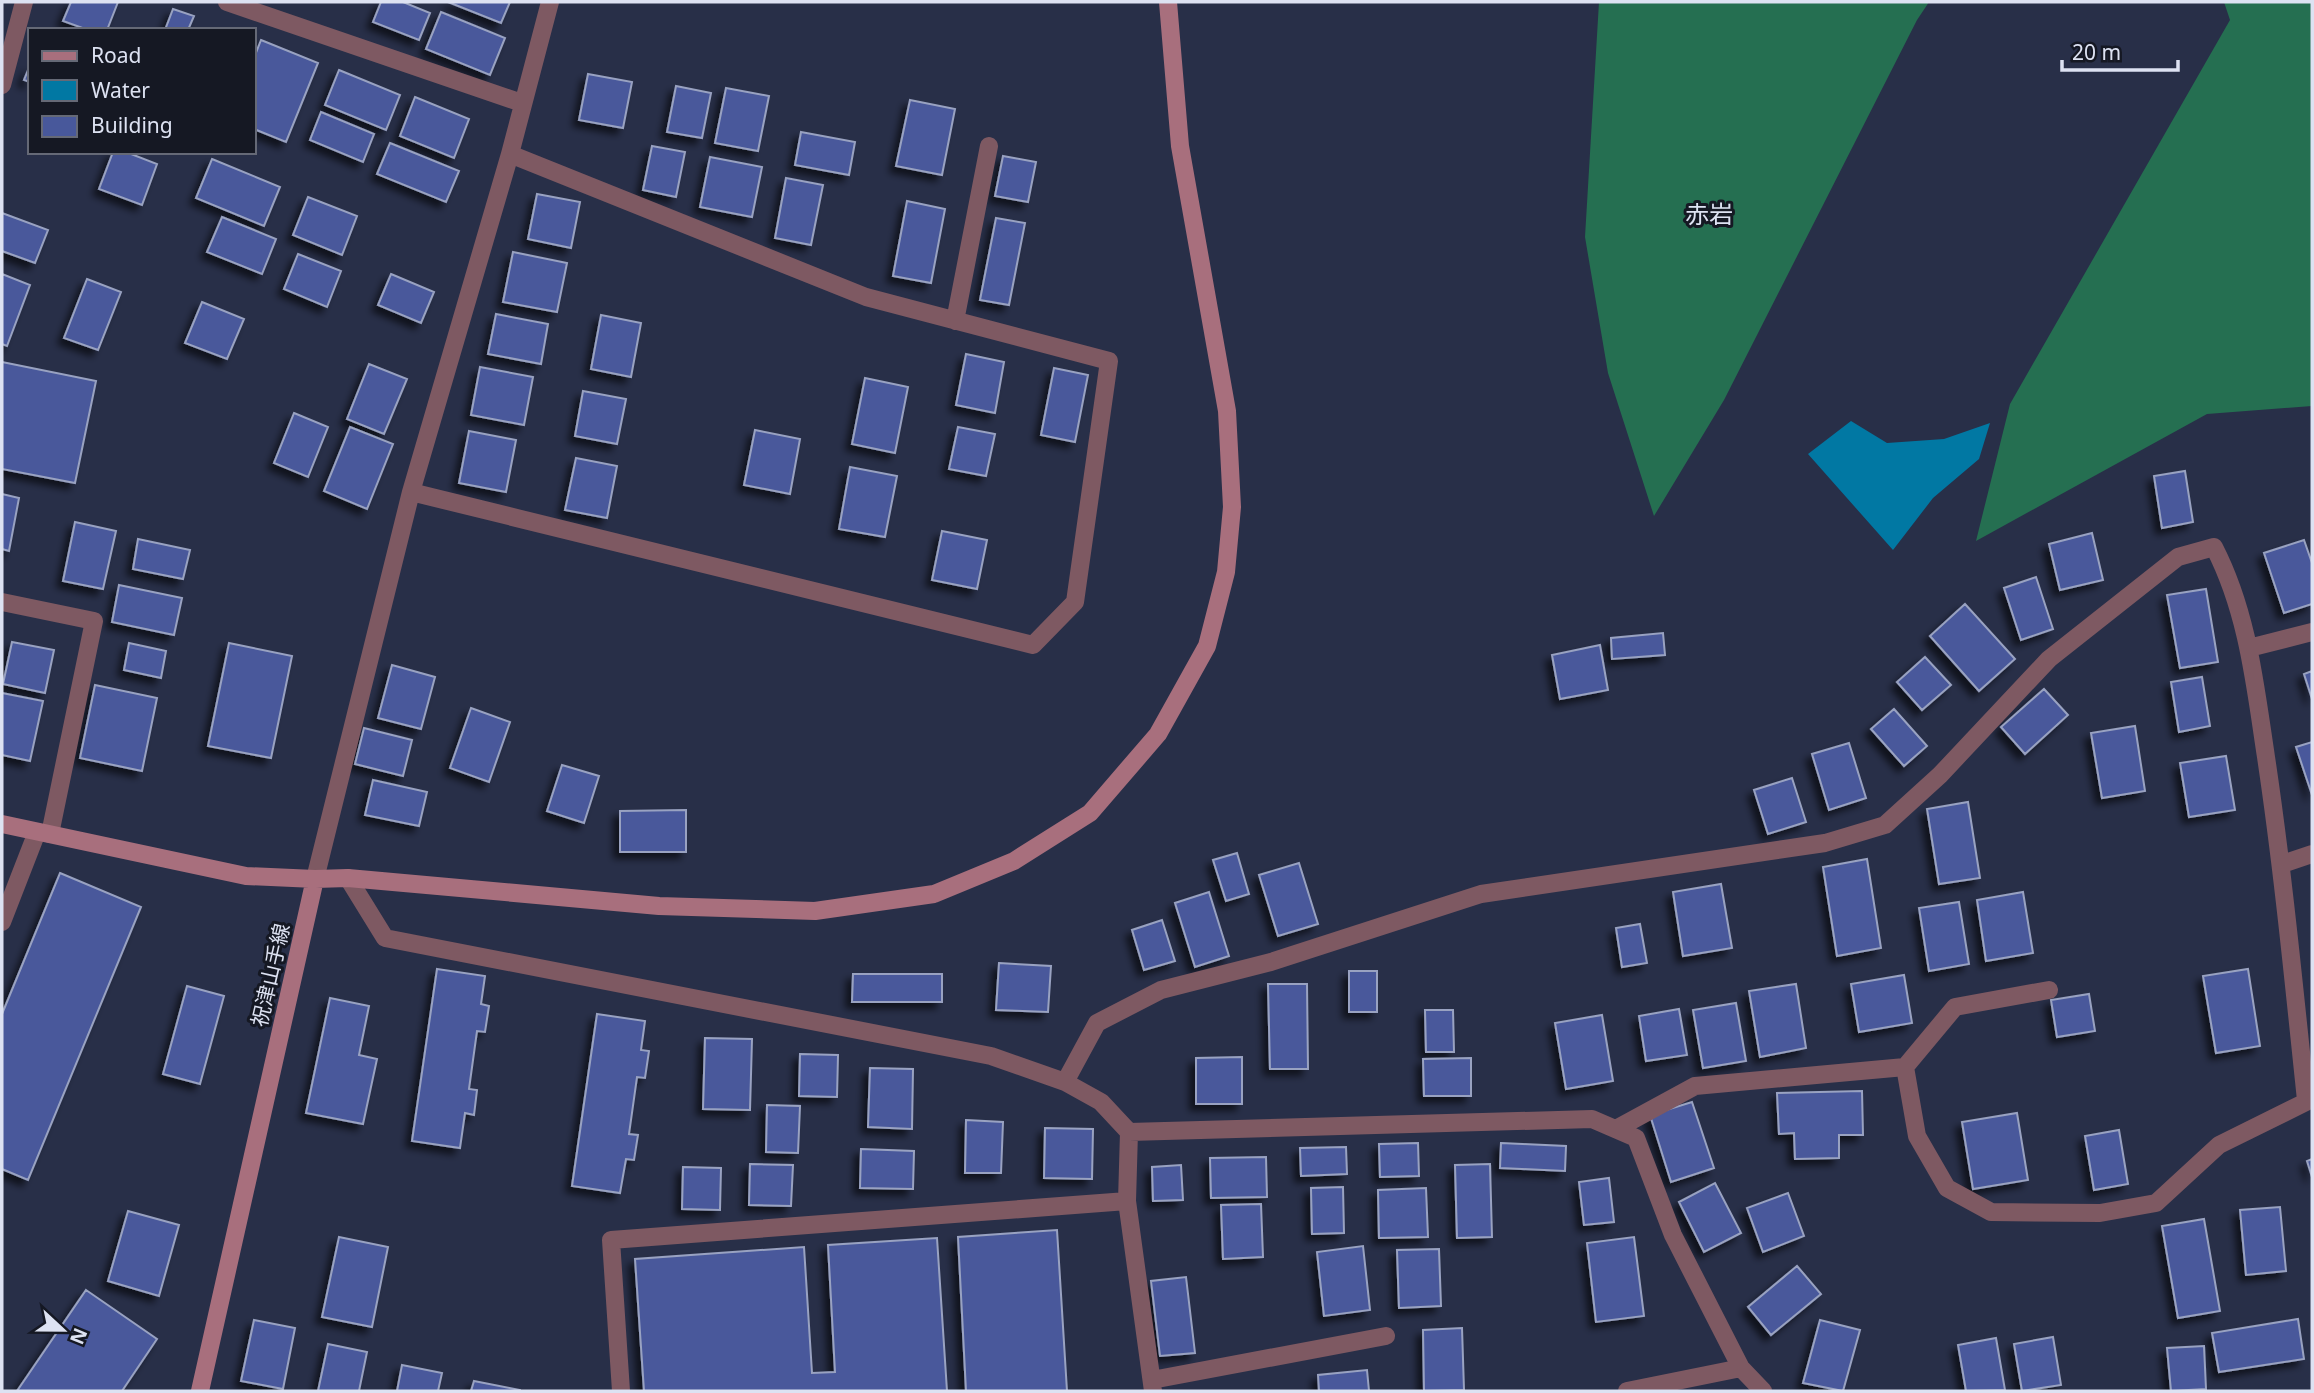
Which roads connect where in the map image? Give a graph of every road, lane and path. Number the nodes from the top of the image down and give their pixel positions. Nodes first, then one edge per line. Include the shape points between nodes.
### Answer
1 (24, 2) edge
2 (227, 2) edge
3 (550, 2) edge
4 (1167, 2) edge
5 (2, 85) edge
6 (522, 103) junction
7 (989, 146) dead end
8 (510, 154) junction
9 (955, 321) junction
10 (411, 492) junction
11 (2, 602) edge
12 (2312, 632) edge
13 (2249, 648) junction
14 (2, 824) edge
15 (43, 833) junction
16 (2312, 854) edge
17 (2282, 864) junction
18 (348, 878) junction
19 (315, 879) junction
20 (2, 922) edge
21 (2049, 990) dead end
22 (1905, 1067) junction
23 (1065, 1082) junction
24 (2309, 1100) edge
25 (1615, 1129) junction
26 (1129, 1132) junction
27 (1127, 1201) junction
28 (1386, 1336) dead end
29 (1741, 1368) junction
30 (1152, 1386) edge
31 (200, 1391) edge
32 (621, 1391) edge
33 (1627, 1391) edge
34 (1763, 1391) edge

1 - 5 street
2 - 6 street
3 - 6 street
4 - 18 street via 1180,146 1227,411 1232,507 1226,572 1207,646 1158,734 1090,813 1014,861 933,894 815,911 659,906
6 - 8 street
7 - 9 street
8 - 9 street via 866,297
8 - 10 street
9 - 10 street via 1109,361 1075,602 1033,645
10 - 19 street
11 - 15 street via 94,621
12 - 13 street
13 - 17 street
13 - 23 street via 2230,578 2214,547 2178,557 2049,659 1940,775 1885,825 1825,843 1480,894 1271,962 1161,990 1097,1023
14 - 15 street
15 - 19 street via 246,876
15 - 20 street
16 - 17 street
17 - 24 street
18 - 19 street
18 - 23 street via 385,938 991,1056
19 - 31 street, 祝津山手線
21 - 22 street via 1955,1007
22 - 24 street via 1917,1136 1947,1188 1990,1212 2100,1213 2156,1203 2220,1145
22 - 25 street via 1695,1086
23 - 26 street via 1101,1102
25 - 26 street via 1592,1119
25 - 29 street via 1636,1138 1674,1235
26 - 27 street
27 - 30 street
27 - 32 street via 611,1240
28 - 30 street
29 - 33 street
29 - 34 street

